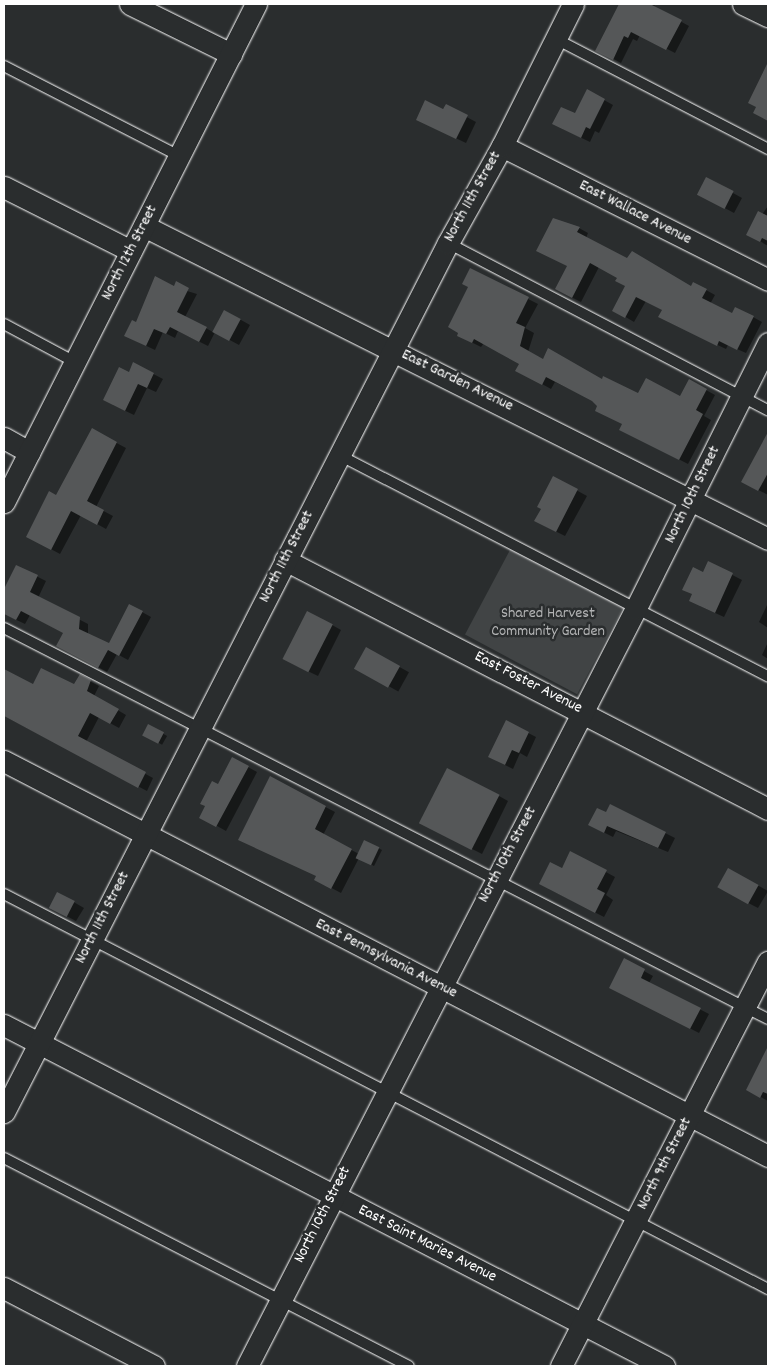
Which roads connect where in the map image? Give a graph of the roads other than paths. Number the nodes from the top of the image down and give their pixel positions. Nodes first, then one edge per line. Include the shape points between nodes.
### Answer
1 (130, 4) edge
2 (256, 4) edge
3 (574, 4) edge
4 (743, 4) edge
5 (768, 16) edge
6 (556, 39) junction
7 (231, 54) junction
8 (4, 66) edge
9 (502, 146) junction
10 (768, 148) edge
11 (179, 156) junction
12 (4, 187) edge
13 (144, 226) junction
14 (448, 243) junction
15 (131, 251) junction
16 (768, 280) edge
17 (4, 324) edge
18 (768, 344) edge
19 (393, 350) junction
20 (75, 362) junction
21 (741, 396) junction
22 (768, 410) edge
23 (4, 438) edge
24 (29, 452) junction
25 (339, 455) junction
26 (692, 498) junction
27 (4, 502) edge
28 (768, 539) edge
29 (285, 560) junction
30 (636, 608) junction
31 (4, 628) edge
32 (768, 676) edge
33 (583, 711) junction
34 (200, 728) junction
35 (4, 761) edge
36 (768, 809) edge
37 (146, 835) junction
38 (495, 879) junction
39 (4, 894) edge
40 (92, 940) junction
41 (768, 962) edge
42 (440, 986) junction
43 (744, 1007) junction
44 (768, 1019) edge
45 (4, 1025) edge
46 (39, 1042) junction
47 (386, 1092) junction
48 (4, 1112) edge
49 (690, 1116) junction
50 (768, 1156) edge
51 (4, 1158) edge
52 (333, 1195) junction
53 (636, 1221) junction
54 (4, 1288) edge
55 (768, 1289) edge
56 (281, 1299) junction
57 (582, 1324) junction
58 (154, 1366) edge
59 (247, 1366) edge
60 (409, 1366) edge
61 (561, 1366) edge
62 (664, 1366) edge

1 - 7 street
2 - 7 street, North 12th Street
3 - 6 street, North 11th Street
4 - 5 street
6 - 9 street, North 11th Street
6 - 10 lane
7 - 11 street, North 12th Street
8 - 11 lane
9 - 14 street, North 11th Street
9 - 16 street, East Wallace Avenue
11 - 13 street, North 12th Street
12 - 15 street
13 - 15 street, North 12th Street
13 - 19 street, East Garden Avenue
14 - 19 street, North 11th Street
14 - 21 lane
15 - 20 street, North 12th Street
17 - 20 lane
18 - 21 street, North 10th Street
19 - 25 street, North 11th Street
19 - 26 street, East Garden Avenue
20 - 24 street, North 12th Street
21 - 22 lane
21 - 26 street, North 10th Street
23 - 24 street
24 - 27 street, North 12th Street
25 - 29 street, North 11th Street
25 - 30 lane
26 - 28 street, East Garden Avenue
26 - 30 street, North 10th Street
29 - 33 street, East Foster Avenue
29 - 34 street, North 11th Street
30 - 32 lane
30 - 33 street, North 10th Street
31 - 34 lane
33 - 36 street, East Foster Avenue
33 - 38 street, North 10th Street
34 - 37 street, North 11th Street
34 - 38 lane
35 - 37 street, East Pennsylvania Avenue
37 - 40 street, North 11th Street
37 - 42 street, East Pennsylvania Avenue
38 - 42 street, North 10th Street
38 - 43 lane
39 - 40 lane
40 - 46 street, North 11th Street
40 - 47 lane
41 - 43 street, North 9th Street
42 - 47 street, North 10th Street
42 - 49 street, East Pennsylvania Avenue
43 - 44 lane
43 - 49 street, North 9th Street
45 - 46 street, East Saint Maries Avenue
46 - 48 street, North 11th Street
46 - 52 street, East Saint Maries Avenue
47 - 52 street, North 10th Street
47 - 53 lane
49 - 50 street, East Pennsylvania Avenue
49 - 53 street, North 9th Street
51 - 56 lane
52 - 56 street, North 10th Street
52 - 57 street, East Saint Maries Avenue
53 - 55 lane
53 - 57 street, North 9th Street
54 - 58 street
56 - 59 street, North 10th Street
56 - 60 lane
57 - 61 street, North 9th Street
57 - 62 street, East Saint Maries Avenue

